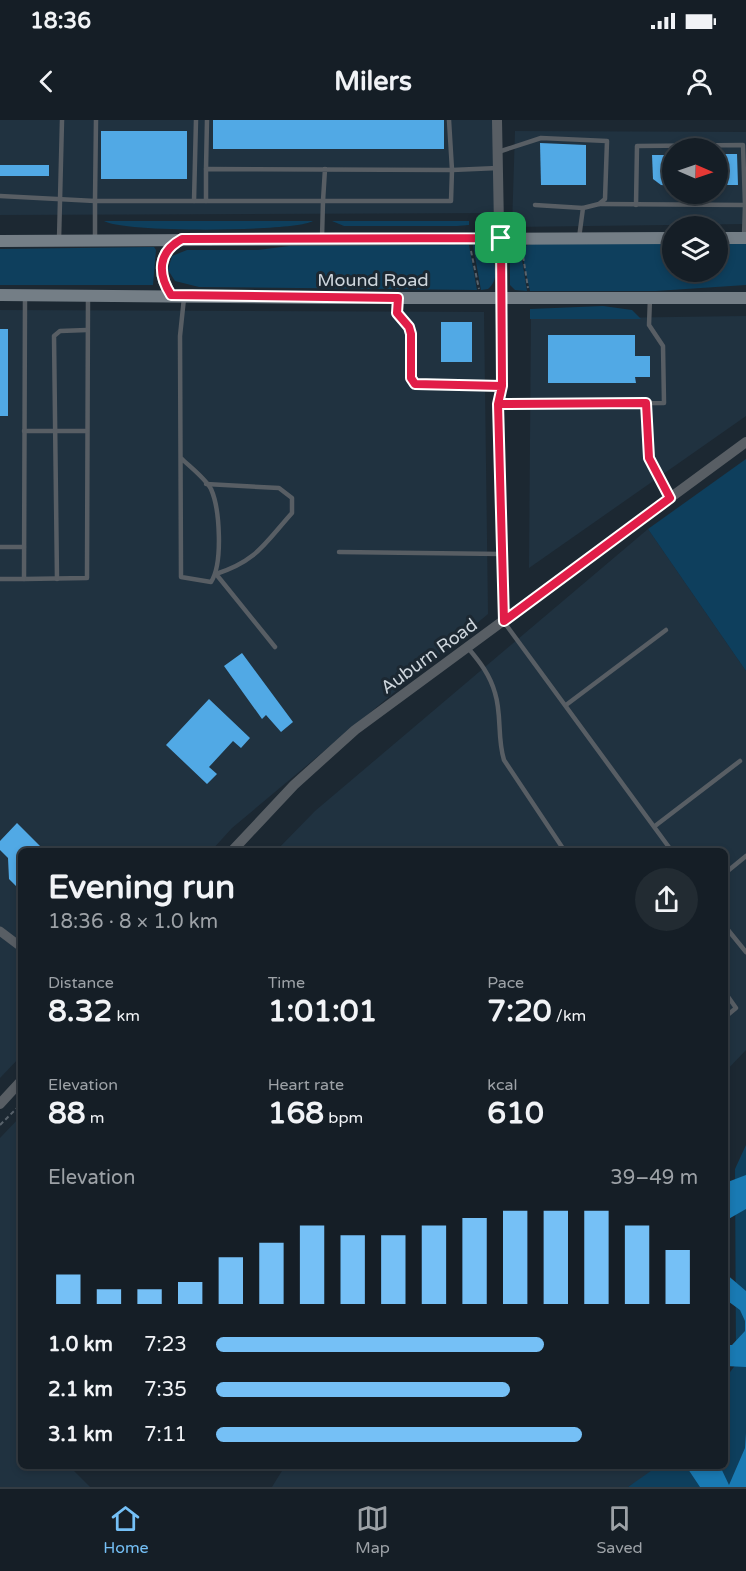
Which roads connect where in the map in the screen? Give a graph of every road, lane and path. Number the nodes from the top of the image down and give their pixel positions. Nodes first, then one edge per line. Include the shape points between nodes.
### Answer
1 (62, 120) edge
2 (96, 120) edge
3 (196, 120) edge
4 (207, 120) edge
5 (449, 120) edge
6 (497, 120) edge
7 (498, 152) junction
8 (498, 168) junction
9 (206, 169) junction
10 (325, 170) junction
11 (452, 170) junction
12 (0, 196) edge
13 (59, 197) junction
14 (95, 201) junction
15 (194, 201) junction
16 (206, 201) junction
17 (322, 201) junction
18 (599, 204) junction
19 (535, 205) dead end
20 (636, 205) junction
21 (745, 205) edge
22 (583, 208) junction
23 (322, 238) junction
24 (501, 238) junction
25 (579, 238) junction
26 (662, 238) edge
27 (728, 238) edge
28 (745, 238) edge
29 (182, 239) junction
30 (59, 240) junction
31 (95, 240) junction
32 (0, 241) edge
33 (471, 245) dead end
34 (522, 246) dead end
35 (479, 290) dead end
36 (528, 291) dead end
37 (0, 295) edge
38 (25, 295) junction
39 (87, 295) junction
40 (171, 295) junction
41 (185, 296) junction
42 (501, 297) junction
43 (398, 298) junction
44 (650, 298) junction
45 (746, 298) edge
46 (87, 330) junction
47 (502, 386) junction
48 (646, 403) junction
49 (498, 404) junction
50 (24, 431) junction
51 (55, 431) junction
52 (87, 431) junction
53 (746, 441) edge
54 (181, 458) junction
55 (206, 484) junction
56 (670, 498) junction
57 (0, 547) edge
58 (24, 548) junction
59 (339, 552) dead end
60 (502, 554) junction
61 (216, 574) junction
62 (0, 579) edge
63 (24, 579) junction
64 (57, 579) junction
65 (504, 621) junction
66 (666, 630) dead end
67 (275, 647) dead end
68 (468, 648) junction
69 (566, 705) junction
70 (740, 761) dead end
71 (654, 826) junction
72 (235, 848) edge
73 (563, 848) edge
74 (670, 848) edge
75 (746, 856) edge
76 (728, 871) edge
77 (728, 930) edge
78 (0, 931) edge
79 (18, 944) edge
80 (746, 952) edge
81 (728, 997) edge
82 (728, 1015) edge
83 (18, 1084) edge
84 (0, 1104) edge
85 (18, 1107) edge
86 (0, 1125) edge

1 - 13 lane
2 - 14 lane
3 - 15 lane
4 - 9 lane
5 - 11 lane
6 - 7 street
7 - 8 street
7 - 18 lane via 541,138 607,141 605,199
8 - 11 lane
8 - 24 street
9 - 10 lane
9 - 16 lane
10 - 11 lane
10 - 17 lane
11 - 17 lane via 451,201
12 - 13 lane
13 - 14 lane
13 - 30 lane
14 - 15 lane
14 - 31 lane
15 - 16 lane
16 - 17 lane
17 - 23 lane
18 - 20 lane
18 - 22 lane
19 - 22 lane
20 - 21 lane
20 - 21 lane via 637,146 743,145
21 - 28 lane
22 - 25 lane
23 - 24 main road
23 - 29 main road
24 - 25 main road
24 - 42 street
25 - 26 main road
27 - 28 main road
29 - 31 main road
29 - 40 main road via 172,244 162,258 161,274
30 - 31 main road
30 - 32 main road
33 - 35 path
34 - 36 path
37 - 38 main road, Mound Road
38 - 39 main road, Mound Road
38 - 50 lane
39 - 40 main road, Mound Road
39 - 46 lane
40 - 41 main road, Mound Road
41 - 43 main road, Mound Road
41 - 54 lane via 180,336
42 - 43 main road, Mound Road
42 - 44 main road, Mound Road
42 - 47 street
43 - 47 lane via 397,313 411,334 411,378 415,384
44 - 45 main road, Mound Road
44 - 48 lane via 649,325 663,346 664,403
46 - 51 lane via 60,331 54,336
46 - 52 lane
47 - 49 street
48 - 49 lane
48 - 56 lane via 649,458
49 - 60 street
50 - 51 lane
50 - 58 lane
51 - 52 lane
51 - 64 lane
52 - 64 lane via 87,578
53 - 56 street, Auburn Road
54 - 55 lane
54 - 61 lane via 181,577 211,582
55 - 61 lane via 214,500 220,562
55 - 61 lane via 279,488 292,498 293,506 292,513 254,557
56 - 65 street, Auburn Road
57 - 58 lane
58 - 63 lane
59 - 60 lane
60 - 65 street
61 - 67 lane
62 - 63 lane
63 - 64 lane
65 - 68 street, Auburn Road
65 - 69 lane
66 - 69 lane
68 - 72 street, Auburn Road via 323,757
68 - 73 lane via 486,670 496,694 504,760
69 - 71 lane
70 - 71 lane
71 - 74 lane
75 - 76 lane
77 - 80 lane
78 - 79 street
81 - 82 lane via 736,1008
83 - 84 street
85 - 86 path

